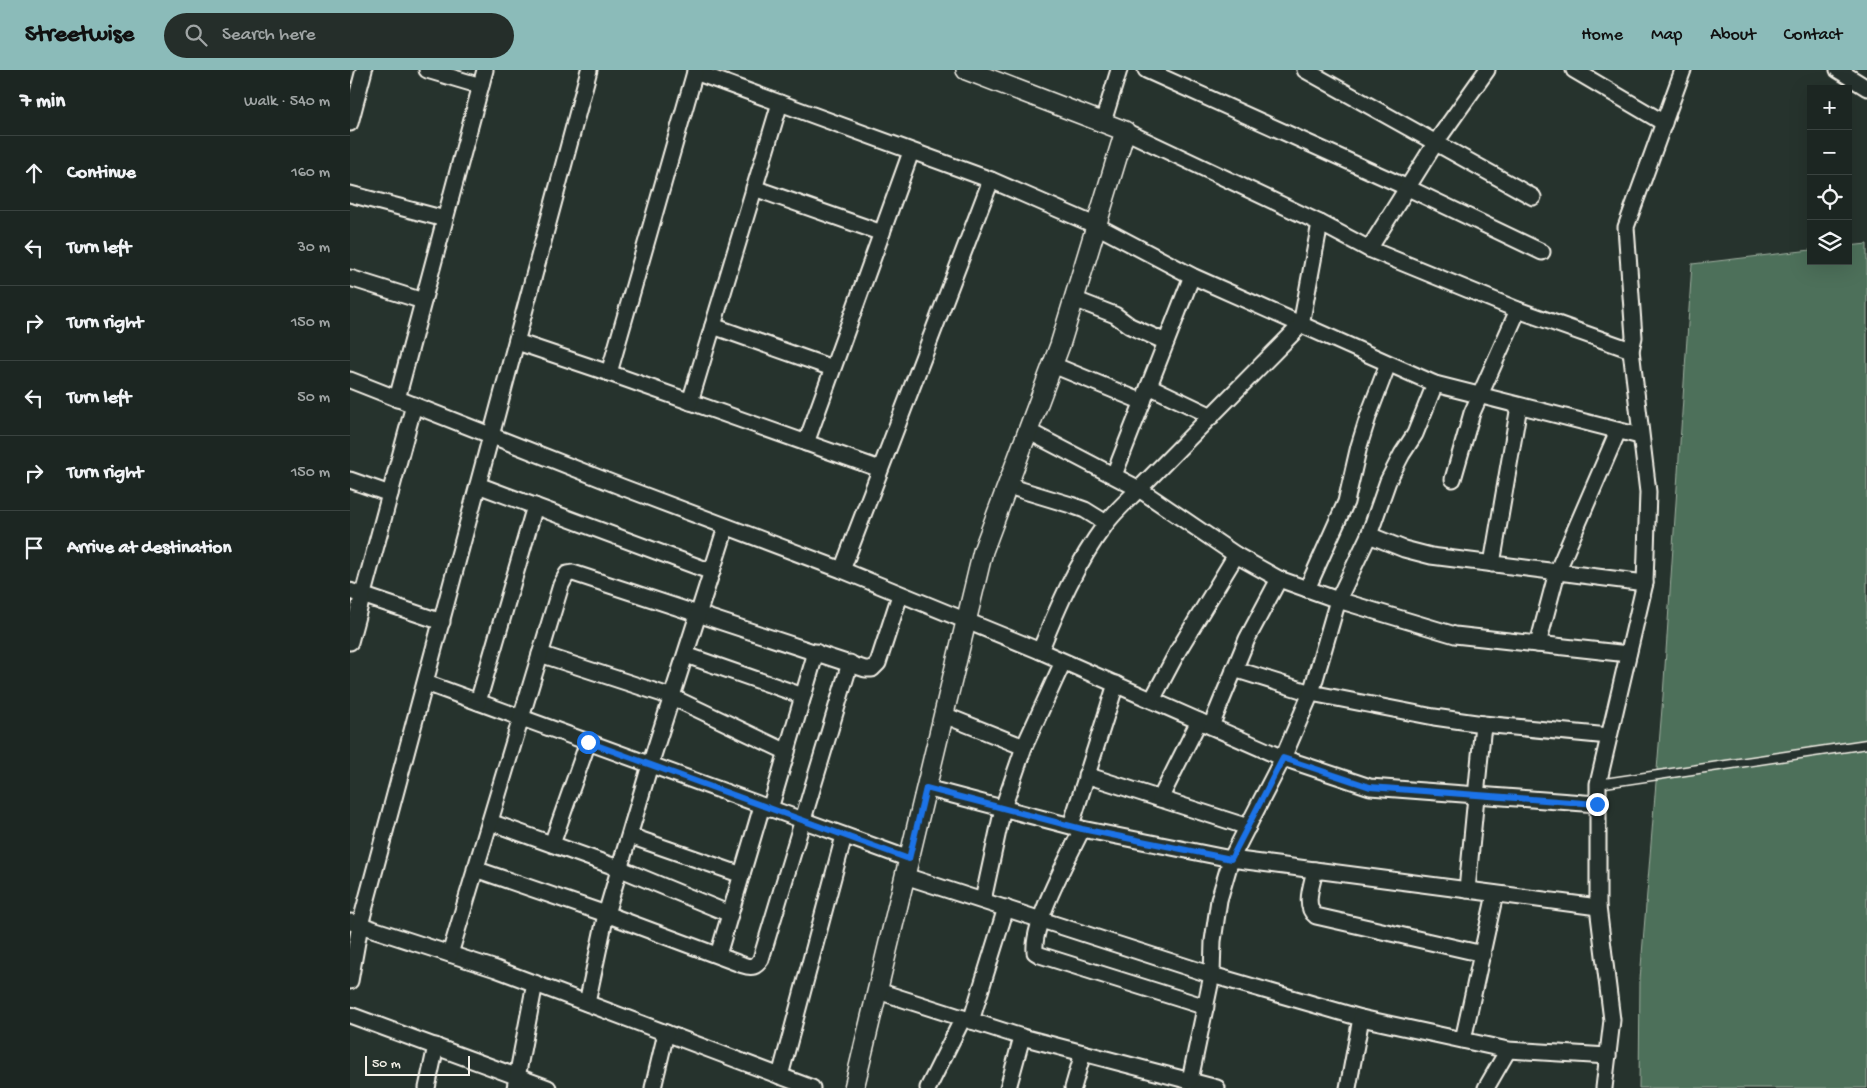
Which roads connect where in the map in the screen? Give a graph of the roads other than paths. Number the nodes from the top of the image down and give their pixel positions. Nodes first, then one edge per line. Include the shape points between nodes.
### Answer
1 (364, 70) edge
2 (427, 70) edge
3 (485, 70) edge
4 (589, 70) edge
5 (966, 70) edge
6 (1119, 70) edge
7 (1146, 70) edge
8 (1305, 70) edge
9 (1487, 70) edge
10 (1574, 70) edge
11 (1683, 70) edge
12 (1838, 70) edge
13 (695, 71) edge
14 (482, 86) junction
15 (1867, 86) edge
16 (780, 103) junction
17 (1103, 122) junction
18 (350, 123) edge
19 (1664, 123) junction
20 (1125, 131) junction
21 (1436, 142) junction
22 (911, 152) junction
23 (991, 180) junction
24 (754, 188) junction
25 (1408, 188) junction
26 (350, 194) edge
27 (1533, 197) dead end
28 (445, 219) junction
29 (1320, 223) junction
30 (1097, 226) junction
31 (882, 233) junction
32 (1369, 249) junction
33 (1542, 252) dead end
34 (1192, 276) junction
35 (350, 278) edge
36 (1074, 300) junction
37 (423, 301) junction
38 (1518, 310) junction
39 (1301, 325) junction
40 (713, 326) junction
41 (517, 342) junction
42 (1166, 342) junction
43 (1632, 350) junction
44 (1388, 364) junction
45 (1053, 365) junction
46 (832, 368) junction
47 (609, 373) junction
48 (350, 380) edge
49 (1435, 384) junction
50 (1149, 386) junction
51 (1480, 396) junction
52 (397, 398) junction
53 (690, 402) junction
54 (1143, 402) junction
55 (414, 405) junction
56 (1519, 406) junction
57 (1212, 416) junction
58 (1028, 431) junction
59 (1618, 431) junction
60 (1640, 436) junction
61 (490, 437) junction
62 (806, 443) junction
63 (880, 469) junction
64 (1114, 475) junction
65 (1452, 479) dead end
66 (350, 480) edge
67 (478, 484) junction
68 (1008, 486) junction
69 (1140, 489) junction
70 (390, 494) junction
71 (535, 506) junction
72 (1106, 523) junction
73 (726, 527) junction
74 (1369, 535) junction
75 (1236, 555) junction
76 (1492, 564) junction
77 (842, 570) junction
78 (712, 572) junction
79 (1557, 572) junction
80 (1279, 579) junction
81 (1645, 583) junction
82 (1307, 589) junction
83 (356, 593) edge
84 (900, 595) junction
85 (1338, 600) junction
86 (699, 614) junction
87 (442, 622) junction
88 (966, 622) junction
89 (350, 642) edge
90 (1538, 644) junction
91 (1040, 651) junction
92 (816, 652) junction
93 (540, 654) junction
94 (1628, 654) junction
95 (686, 655) junction
96 (1063, 662) junction
97 (850, 663) junction
98 (1234, 668) junction
99 (426, 684) junction
100 (1116, 684) junction
101 (1311, 693) junction
102 (804, 696) junction
103 (672, 697) junction
104 (1152, 700) junction
105 (478, 702) junction
106 (944, 715) junction
107 (521, 718) junction
108 (1205, 723) junction
109 (1483, 724) junction
110 (1609, 736) junction
111 (588, 742) junction
112 (1867, 744) edge
113 (1024, 747) junction
114 (787, 752) junction
115 (1283, 758) junction
116 (650, 765) junction
117 (1086, 775) junction
118 (1598, 784) junction
119 (926, 788) junction
120 (1477, 795) junction
121 (1160, 799) junction
122 (1597, 804) junction
123 (766, 807) junction
124 (1003, 808) junction
125 (804, 821) junction
126 (490, 822) junction
127 (1076, 827) junction
128 (1248, 827) junction
129 (630, 836) junction
130 (844, 836) junction
131 (552, 844) junction
132 (1231, 859) junction
133 (907, 868) junction
134 (476, 869) junction
135 (621, 869) junction
136 (1315, 870) junction
137 (742, 875) junction
138 (1467, 890) junction
139 (1495, 894) junction
140 (983, 900) junction
141 (1598, 907) junction
142 (1006, 908) junction
143 (606, 914) junction
144 (730, 914) junction
145 (1040, 919) junction
146 (355, 923) edge
147 (450, 954) junction
148 (1483, 954) junction
149 (718, 955) junction
150 (1212, 975) junction
151 (350, 981) edge
152 (535, 983) junction
153 (878, 991) junction
154 (587, 1003) junction
155 (1206, 1007) junction
156 (350, 1016) edge
157 (1361, 1018) junction
158 (967, 1019) junction
159 (666, 1033) junction
160 (1022, 1037) junction
161 (1463, 1040) junction
162 (436, 1046) junction
163 (1508, 1050) junction
164 (1083, 1053) junction
165 (1608, 1056) junction
166 (780, 1076) junction
167 (1190, 1080) junction
168 (516, 1082) edge
169 (427, 1088) edge
170 (548, 1088) edge
171 (653, 1088) edge
172 (812, 1088) edge
173 (854, 1088) edge
174 (928, 1088) edge
175 (1008, 1088) edge
176 (1073, 1088) edge
177 (1217, 1088) edge
178 (1348, 1088) edge
179 (1486, 1088) edge
180 (1604, 1088) edge

1 - 18 street
2 - 14 street
3 - 14 street
4 - 41 street
5 - 17 street
6 - 17 street
7 - 25 street
8 - 21 street
9 - 21 street
10 - 19 street
11 - 19 street
12 - 15 street
13 - 16 street
13 - 47 street
14 - 28 street
16 - 22 street
16 - 24 street
17 - 20 street
19 - 43 street via 1626,227 1634,337
20 - 29 street
20 - 30 street
21 - 25 street
21 - 27 street
22 - 23 street
22 - 31 street
23 - 30 street
23 - 63 street
24 - 31 street
24 - 40 street
25 - 32 street
25 - 33 street
26 - 28 street
28 - 37 street
29 - 32 street
29 - 39 street
30 - 34 street
30 - 36 street
31 - 46 street
32 - 38 street
34 - 39 street
34 - 42 street
35 - 37 street
36 - 42 street via 1115,314 1130,326
36 - 45 street
37 - 52 street
38 - 43 street
38 - 51 street
39 - 44 street
39 - 57 street
40 - 46 street
40 - 53 street
41 - 47 street
41 - 61 street
42 - 50 street
43 - 60 street
44 - 49 street
44 - 82 street via 1361,438 1346,502
45 - 54 street
45 - 58 street
46 - 62 street
47 - 53 street
48 - 52 street
49 - 51 street
49 - 74 street via 1415,434 1388,482
50 - 54 street
50 - 57 street
51 - 56 street
51 - 65 street via 1467,426
52 - 55 street
53 - 62 street
54 - 64 street
55 - 61 street
55 - 70 street
56 - 59 street
56 - 76 street
57 - 69 street
58 - 64 street
58 - 68 street
59 - 60 street
59 - 79 street
60 - 81 street via 1648,492
61 - 67 street
61 - 73 street
62 - 63 street
63 - 77 street
64 - 69 street
66 - 70 street
67 - 71 street
67 - 87 street
68 - 72 street via 1071,504
68 - 88 street via 983,551
69 - 72 street
69 - 75 street
70 - 83 street
71 - 78 street
71 - 105 street
72 - 91 street via 1061,599
73 - 77 street
73 - 78 street
74 - 76 street via 1431,556
74 - 85 street
75 - 80 street
75 - 104 street
76 - 79 street
77 - 84 street
78 - 86 street
79 - 81 street
79 - 90 street
80 - 82 street
80 - 98 street
81 - 94 street
82 - 85 street
83 - 87 street
83 - 89 street
84 - 88 street
84 - 97 street via 876,667 865,669
85 - 90 street via 1455,635
85 - 101 street
86 - 92 street
86 - 93 street via 568,574 561,585
86 - 95 street
87 - 99 street
88 - 91 street
88 - 106 street
90 - 94 street
91 - 96 street
92 - 97 street
92 - 102 street
93 - 103 street
93 - 107 street
94 - 110 street
95 - 102 street
95 - 103 street
96 - 100 street
96 - 113 street
97 - 125 street
98 - 101 street
98 - 108 street
99 - 105 street
99 - 146 street
100 - 104 street
100 - 117 street
101 - 109 street
101 - 115 street
102 - 114 street
103 - 114 street
103 - 116 street
104 - 108 street
105 - 107 street
106 - 113 street
106 - 119 street
107 - 111 street
107 - 126 street
108 - 115 street
108 - 121 street
109 - 110 street
109 - 120 street
110 - 118 street
111 - 116 street
111 - 131 street
112 - 118 lane
113 - 124 street
114 - 123 street
115 - 120 street via 1370,787
115 - 128 street
116 - 123 street
116 - 129 street
117 - 121 street
117 - 127 street
118 - 122 street
119 - 124 street
119 - 133 street
120 - 122 street
120 - 138 street
121 - 128 street
122 - 141 street
123 - 125 street
123 - 137 street
124 - 127 street
124 - 140 street
125 - 130 street
125 - 149 street via 762,959 758,965 750,967
126 - 131 street
126 - 134 street
127 - 132 street
127 - 145 street
128 - 132 street
129 - 135 street
129 - 137 street
130 - 133 street
130 - 166 street
131 - 135 street
132 - 136 street
132 - 150 street via 1219,900
133 - 140 street
133 - 153 street
134 - 143 street
134 - 147 street
135 - 143 street
135 - 144 street
136 - 138 street
136 - 148 street via 1308,906 1316,916
137 - 144 street
138 - 139 street
139 - 141 street
139 - 148 street
140 - 142 street
141 - 165 street via 1612,1020
142 - 145 street
142 - 158 street
143 - 149 street
143 - 154 street
144 - 149 street
145 - 150 street
145 - 155 street via 1035,946 1035,952 1040,955
146 - 147 street
146 - 151 street
147 - 152 street
148 - 161 street
150 - 155 street
150 - 157 street
152 - 154 street
152 - 168 street
153 - 158 street
153 - 173 street
154 - 159 street
155 - 167 street
156 - 162 street
157 - 161 street
157 - 178 street
158 - 160 street
158 - 174 street
159 - 166 street
159 - 171 street
160 - 164 street
160 - 175 street
161 - 163 street
162 - 168 street
162 - 169 street
163 - 165 street
163 - 179 street
164 - 167 street
164 - 176 street
165 - 180 street
166 - 172 street
167 - 177 street
168 - 170 street

